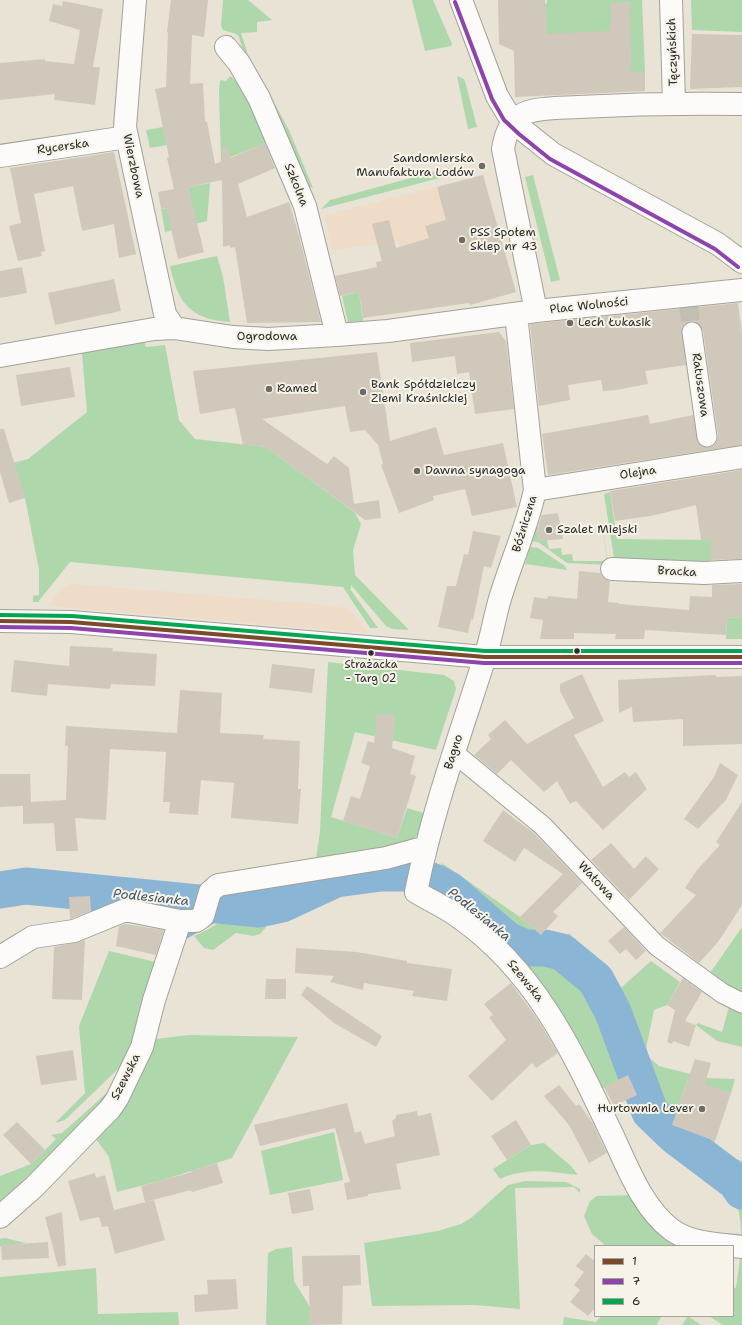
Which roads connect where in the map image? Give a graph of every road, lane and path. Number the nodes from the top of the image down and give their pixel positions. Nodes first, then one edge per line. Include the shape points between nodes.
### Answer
1 (135, 0) edge
2 (461, 0) edge
3 (671, 0) edge
4 (226, 47) dead end
5 (674, 103) junction
6 (742, 104) edge
7 (514, 121) junction
8 (127, 137) junction
9 (0, 156) edge
10 (742, 262) edge
11 (742, 290) edge
12 (526, 313) junction
13 (174, 328) junction
14 (692, 332) tunnel mouth
15 (337, 335) junction
16 (0, 356) edge
17 (707, 437) dead end
18 (742, 457) edge
19 (535, 490) junction
20 (612, 569) dead end
21 (742, 571) edge
22 (0, 621) edge
23 (485, 657) junction
24 (742, 657) edge
25 (452, 755) junction
26 (424, 855) junction
27 (180, 921) junction
28 (0, 957) edge
29 (742, 1003) edge
30 (0, 1217) edge
31 (731, 1245) edge

1 - 8 street, Wierzbowa via 125,127
2 - 7 street via 493,88 501,105
3 - 5 street, Tęczyńskich
4 - 15 street, Szkolna via 239,63 259,98 305,206
5 - 6 street
5 - 7 street via 535,111 521,115
7 - 10 street via 533,140 553,154 718,244
7 - 12 street, Plac Wolności via 504,139 503,149
8 - 9 street, Rycerska
8 - 13 street, Wierzbowa via 165,314
11 - 12 street, Plac Wolności via 688,299
12 - 15 street, Ogrodowa
12 - 19 street, Bóźniczna
13 - 15 street, Ogrodowa via 233,338 268,339
13 - 16 street, Ogrodowa via 150,329
14 - 17 street, Ratuszowa
18 - 19 street, Olejna
19 - 23 street, Bóźniczna via 530,514 499,602
20 - 21 street, Bracka via 704,573
22 - 23 street via 71,622
23 - 24 street
23 - 25 street, Bagno
25 - 26 street, Bagno
25 - 29 street, Wałowa via 459,757 543,826 657,946 722,994
26 - 27 street via 386,858 218,885 210,892 203,916 196,921
26 - 31 street, Szewska via 416,892 459,917 505,956 540,999 571,1050 639,1191 659,1218 685,1237
27 - 28 street via 123,911 74,931 33,937
27 - 30 street, Szewska via 154,1000 142,1047 117,1099 34,1187

